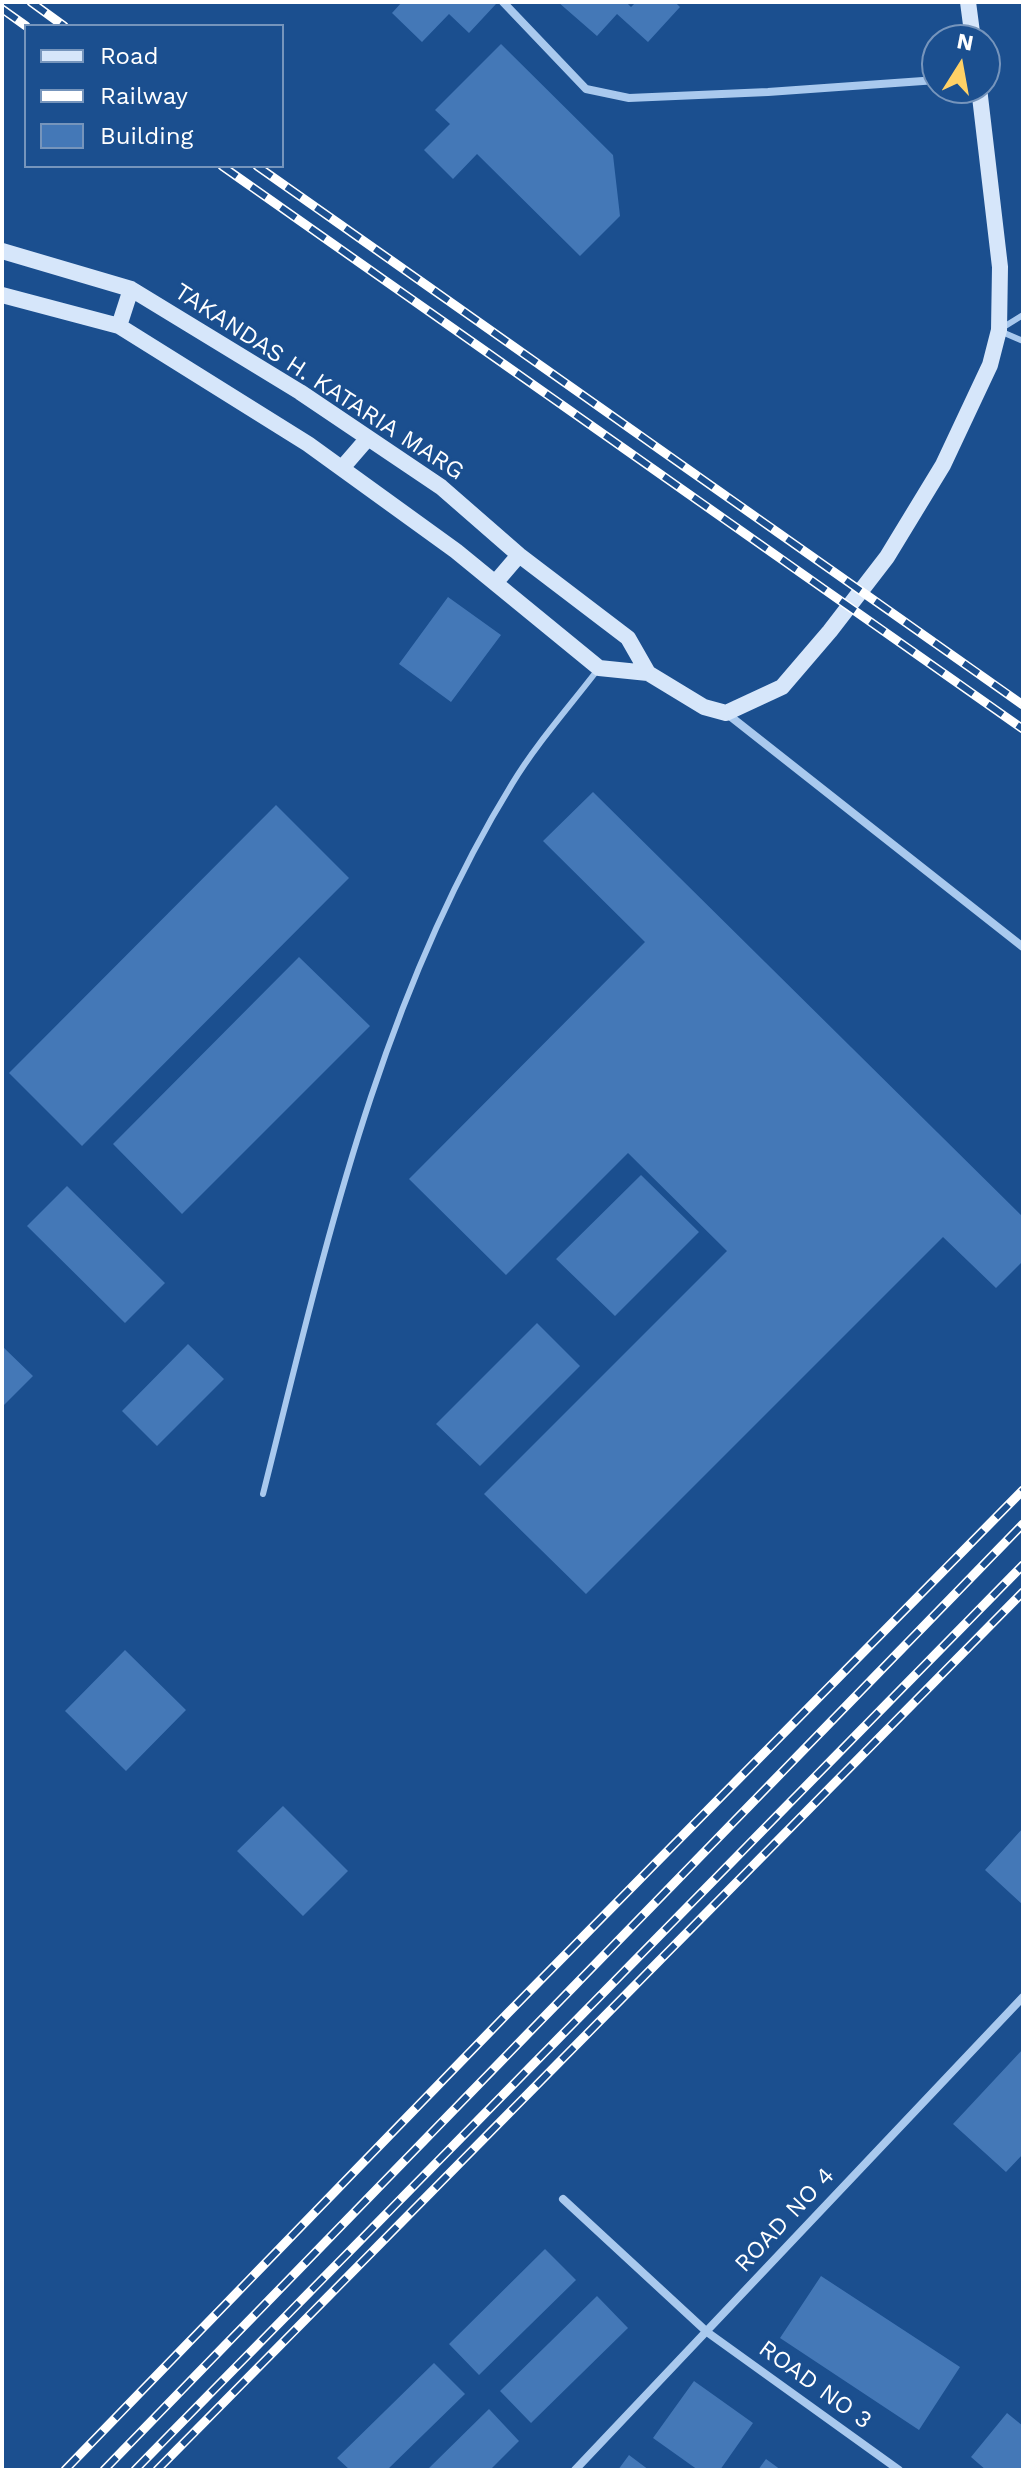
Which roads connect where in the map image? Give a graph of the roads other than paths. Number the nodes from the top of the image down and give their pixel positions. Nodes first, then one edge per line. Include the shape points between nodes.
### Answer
1 (503, 2) edge
2 (968, 2) edge
3 (971, 24) edge
4 (921, 81) edge
5 (981, 104) edge
6 (2, 251) edge
7 (131, 289) junction
8 (2, 295) edge
9 (1023, 315) edge
10 (119, 326) junction
11 (999, 330) junction
12 (1023, 341) edge
13 (368, 438) junction
14 (342, 468) junction
15 (519, 555) junction
16 (495, 583) junction
17 (599, 668) junction
18 (648, 673) junction
19 (726, 713) junction
20 (1023, 947) edge
21 (263, 1494) dead end
22 (1023, 1997) edge
23 (563, 2199) dead end
24 (707, 2332) junction
25 (575, 2470) edge
26 (899, 2470) edge

1 - 4 street via 586,89 629,98
2 - 3 main road
5 - 11 main road via 1000,267
6 - 7 main road, TAKANDAS H. KATARIA MARG
7 - 10 main road
7 - 13 main road, TAKANDAS H. KATARIA MARG
8 - 10 main road
9 - 11 lane
10 - 14 main road
11 - 12 lane
11 - 19 main road via 990,365 943,465 887,557 782,687
13 - 14 main road
13 - 15 main road, TAKANDAS H. KATARIA MARG via 441,487
14 - 16 main road
15 - 16 main road
15 - 18 main road, TAKANDAS H. KATARIA MARG via 628,638
16 - 17 main road
17 - 18 main road, TAKANDAS H. KATARIA MARG
17 - 21 lane via 512,783 436,930 379,1072 328,1235
18 - 19 main road, TAKANDAS H. KATARIA MARG via 704,707
19 - 20 street
22 - 24 street, ROAD NO 4
23 - 24 street, ROAD NO 3
24 - 25 street, ROAD NO 4
24 - 26 street, ROAD NO 3

